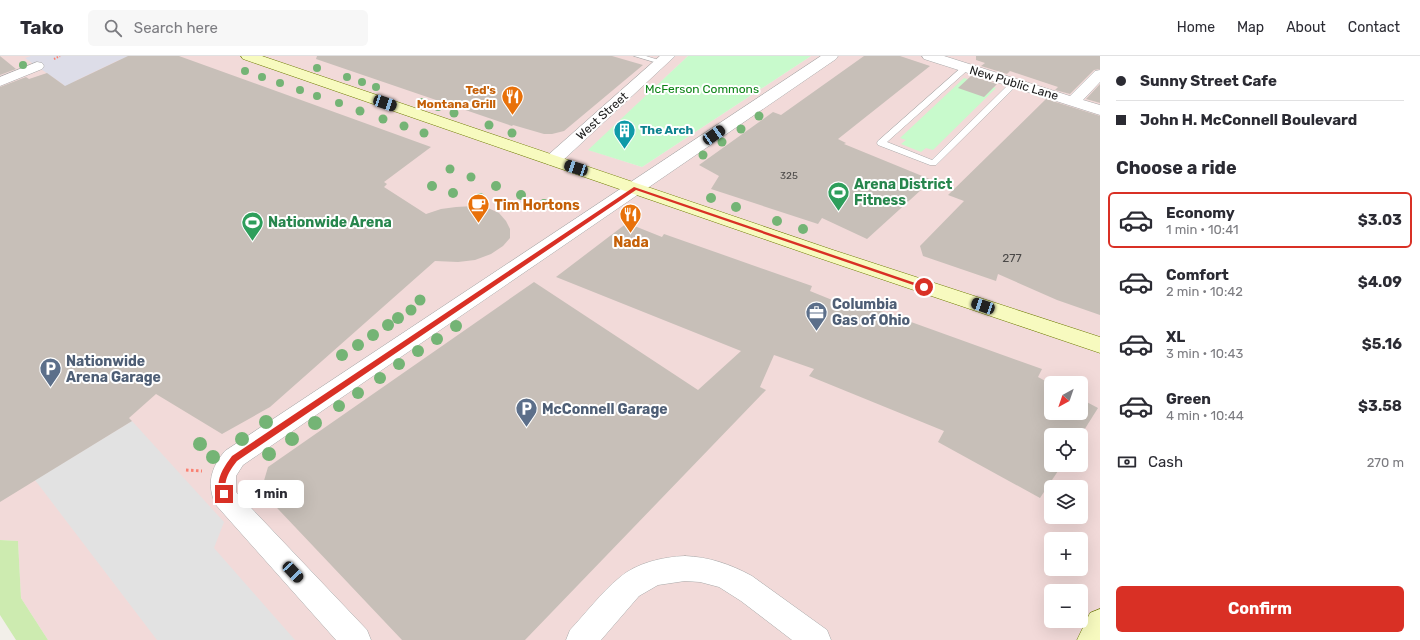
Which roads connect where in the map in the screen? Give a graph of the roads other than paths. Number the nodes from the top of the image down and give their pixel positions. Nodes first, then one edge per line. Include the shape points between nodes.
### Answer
1 (638, 56) edge
2 (831, 56) edge
3 (929, 56) edge
4 (256, 57) edge
5 (665, 59) edge
6 (37, 66) dead end
7 (966, 68) junction
8 (1100, 74) edge
9 (0, 82) edge
10 (1014, 84) junction
11 (1073, 102) junction
12 (1100, 110) edge
13 (553, 160) junction
14 (636, 188) junction
15 (1100, 345) edge
16 (1100, 623) edge
17 (356, 640) edge
18 (581, 640) edge
19 (816, 640) edge
20 (1092, 640) edge

1 - 5 lane
2 - 14 street
3 - 7 street, New Public Lane
4 - 13 street
5 - 13 street, West Street
6 - 9 street
7 - 10 street, New Public Lane
7 - 10 lane via 881,143 933,163
8 - 11 street
10 - 11 street, New Public Lane
11 - 12 street, New Public Lane
13 - 14 street
14 - 15 street
14 - 17 street via 229,463 222,480 225,497
16 - 20 street
18 - 19 street via 629,587 646,576 684,568 722,575 741,584

